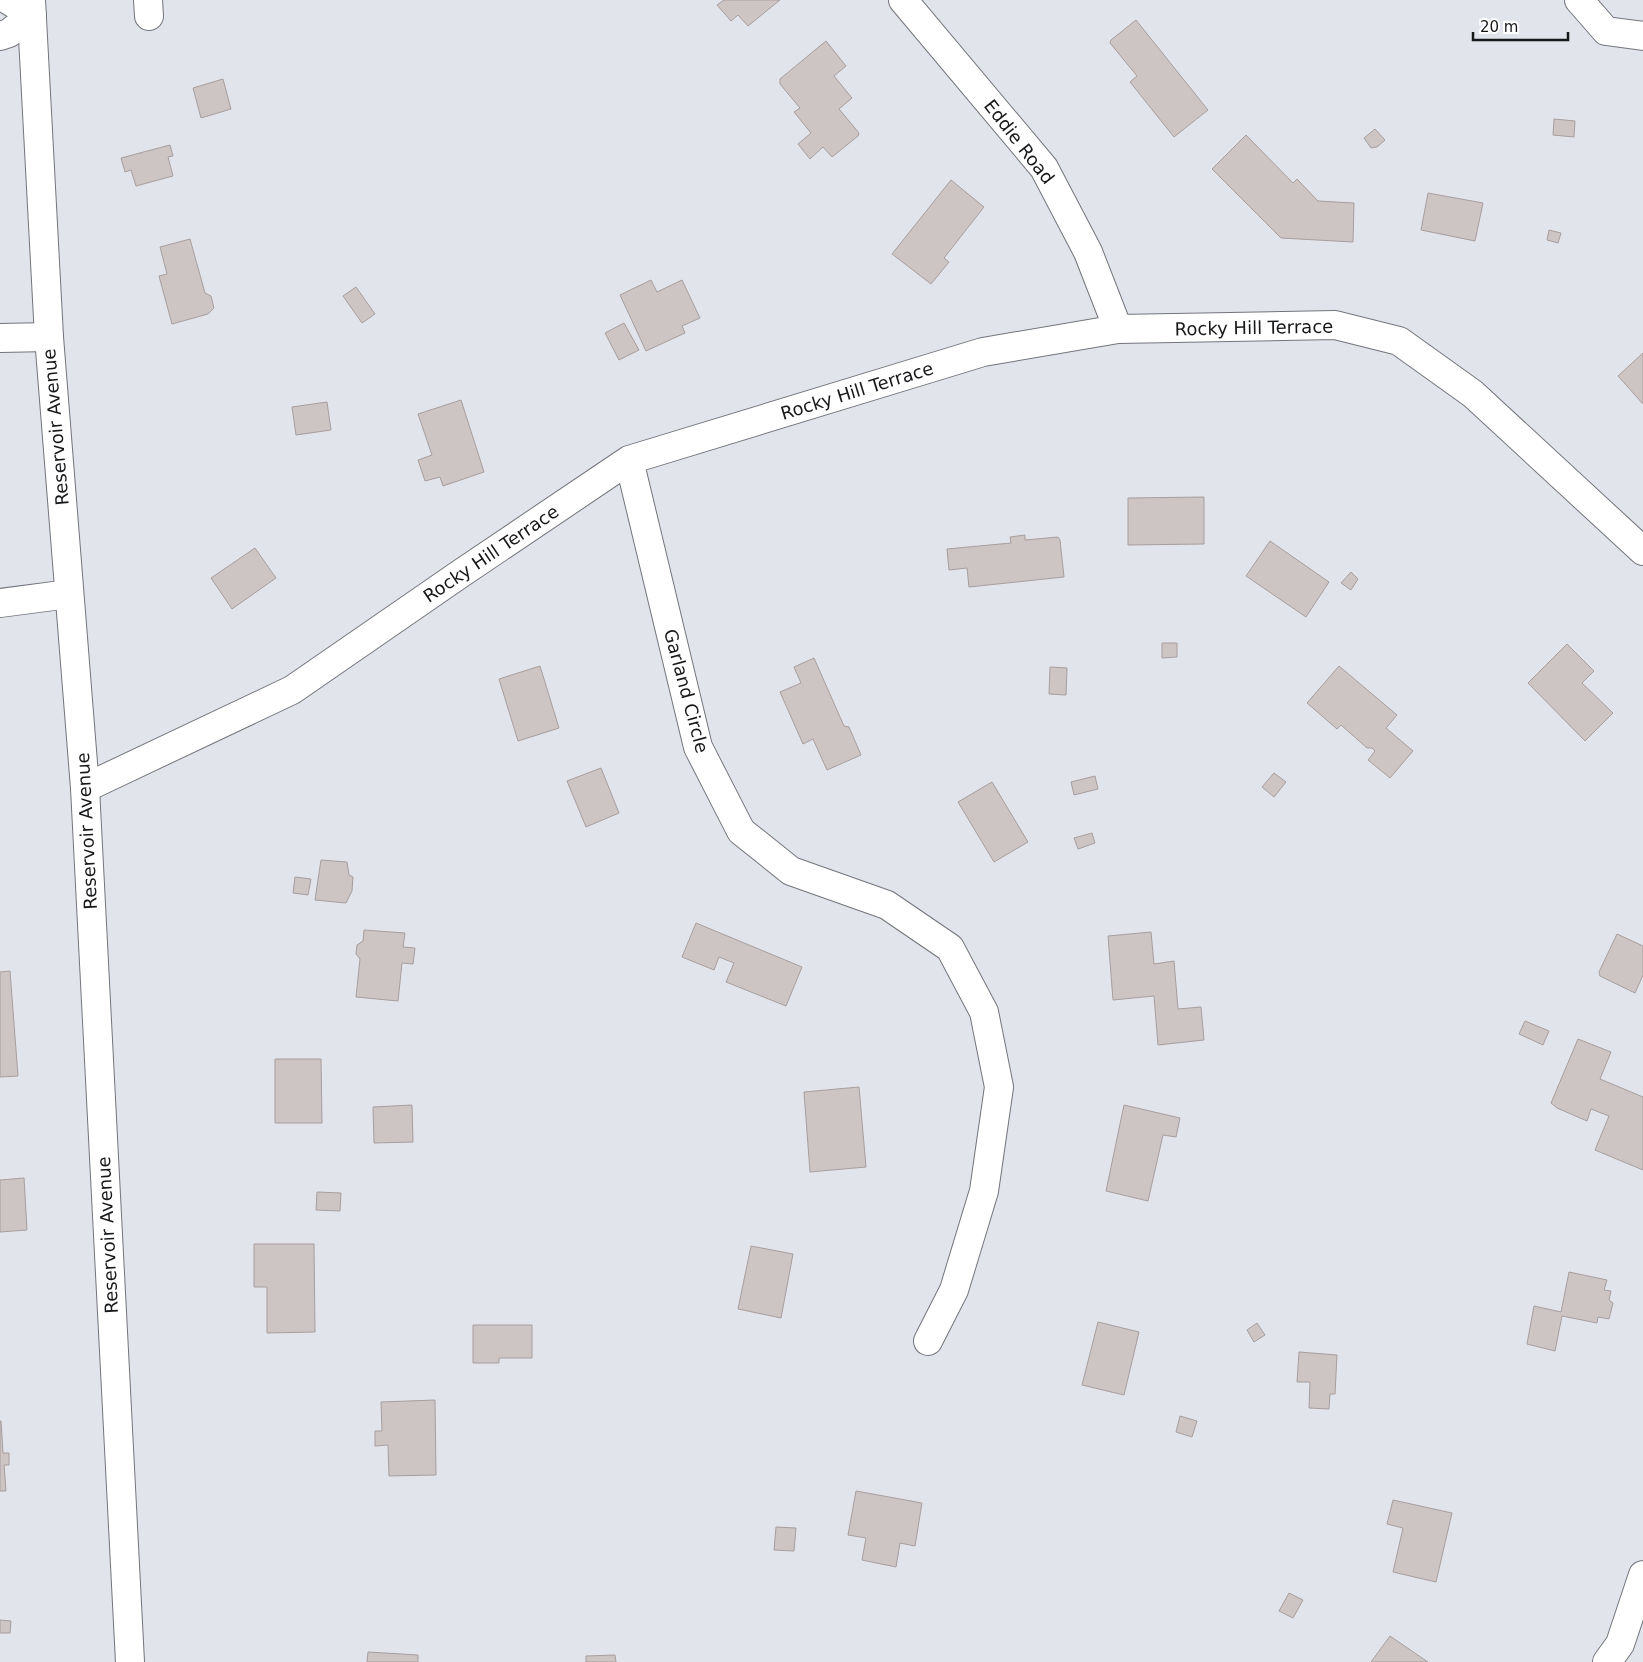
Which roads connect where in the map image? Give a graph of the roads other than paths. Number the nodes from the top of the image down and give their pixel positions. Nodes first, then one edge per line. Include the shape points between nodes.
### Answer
1 (8, 0) edge
2 (903, 0) edge
3 (1579, 0) edge
4 (32, 7) edge
5 (0, 36) edge
6 (1643, 36) edge
7 (1118, 330) junction
8 (49, 337) junction
9 (0, 338) edge
10 (629, 460) junction
11 (1643, 551) edge
12 (70, 594) junction
13 (0, 603) edge
14 (85, 788) junction
15 (928, 1341) dead end
16 (1643, 1575) edge
17 (130, 1662) edge
18 (1607, 1662) edge

1 - 4 street
2 - 7 street, Eddie Road via 1044,168 1088,252
3 - 6 street via 1606,31
4 - 5 street via 10,33
4 - 8 street, Reservoir Avenue
7 - 10 street, Rocky Hill Terrace via 983,352
7 - 11 street, Rocky Hill Terrace via 1335,325 1399,341 1473,394
8 - 9 street
8 - 12 street, Reservoir Avenue
10 - 14 street, Rocky Hill Terrace via 292,690
10 - 15 street, Garland Circle via 698,747 741,830 791,871 887,905 950,948 984,1012 999,1087 984,1191 954,1290
12 - 13 street
12 - 14 street, Reservoir Avenue
14 - 17 street, Reservoir Avenue
16 - 18 street via 1620,1644

